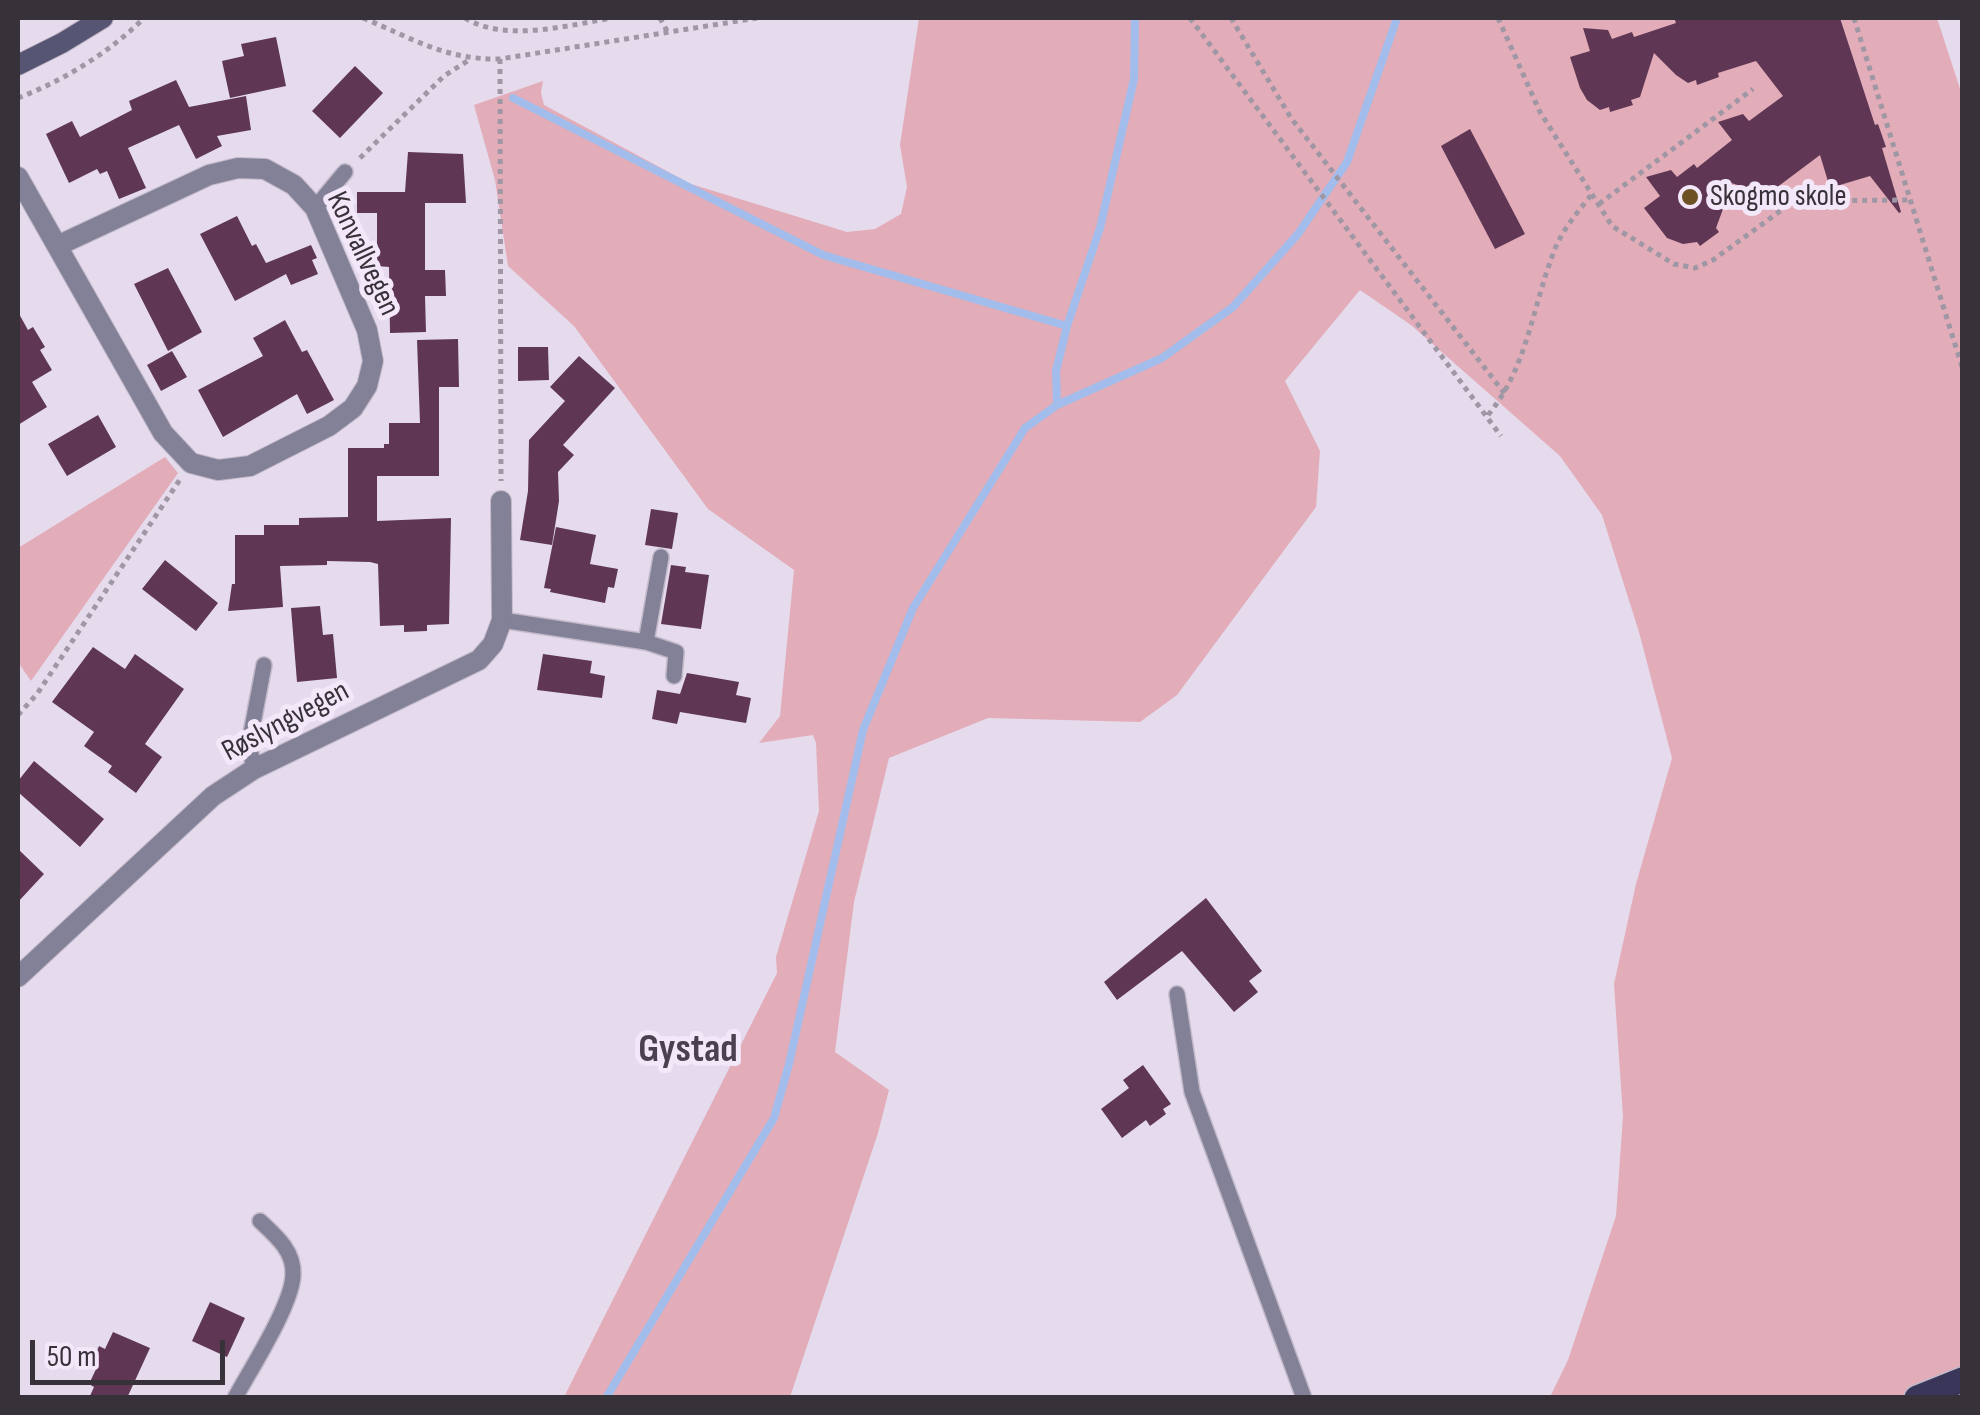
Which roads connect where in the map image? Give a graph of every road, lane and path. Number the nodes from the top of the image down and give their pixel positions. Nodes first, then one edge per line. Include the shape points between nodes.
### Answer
1 (103, 18) edge
2 (144, 18) edge
3 (363, 18) edge
4 (465, 18) edge
5 (612, 18) edge
6 (660, 18) edge
7 (758, 18) edge
8 (1232, 18) edge
9 (1240, 18) edge
10 (1498, 18) edge
11 (1854, 18) edge
12 (1194, 20) edge
13 (1236, 25) junction
14 (667, 31) junction
15 (500, 59) junction
16 (469, 60) junction
17 (18, 64) edge
18 (1753, 89) dead end
19 (18, 98) edge
20 (345, 172) joint
21 (18, 176) edge
22 (1592, 194) junction
23 (1909, 200) junction
24 (1598, 204) junction
25 (315, 208) junction
26 (57, 246) junction
27 (1962, 367) edge
28 (1505, 394) junction
29 (1488, 415) junction
30 (1501, 436) dead end
31 (190, 463) junction
32 (500, 501) joint
33 (661, 557) dead end
34 (502, 620) junction
35 (646, 642) junction
36 (264, 665) dead end
37 (674, 676) dead end
38 (18, 715) edge
39 (254, 769) junction
40 (18, 977) edge
41 (1177, 994) dead end
42 (260, 1221) dead end
43 (1962, 1380) edge
44 (235, 1398) edge
45 (1304, 1398) edge
46 (1916, 1398) edge

1 - 17 street
2 - 19 path via 84,64
3 - 16 path
4 - 5 path via 518,30
6 - 14 path
7 - 14 path
8 - 13 path
9 - 13 path
10 - 22 path via 1540,112
11 - 23 path
12 - 29 path
13 - 28 path via 1291,118
14 - 15 path
15 - 16 path
15 - 32 path
16 - 20 path
18 - 24 path
20 - 25 lane
21 - 26 street
22 - 24 path
22 - 28 path via 1554,252
23 - 24 path via 1794,201 1695,268 1674,264 1612,226
23 - 27 path
25 - 26 street, Konvallvegen via 266,169 238,168
25 - 31 street, Konvallvegen via 366,330 373,361 368,386 330,426 250,466 218,470
26 - 31 street via 163,433
28 - 29 path
29 - 30 path
31 - 38 path
32 - 34 street
33 - 35 lane
34 - 35 lane
34 - 39 street, Røslyngvegen via 479,660
35 - 37 lane via 676,652
36 - 39 lane via 249,744
39 - 40 street, Røslyngvegen via 213,796
41 - 45 lane via 1192,1092
42 - 44 lane via 281,1241 293,1274
43 - 46 main road

